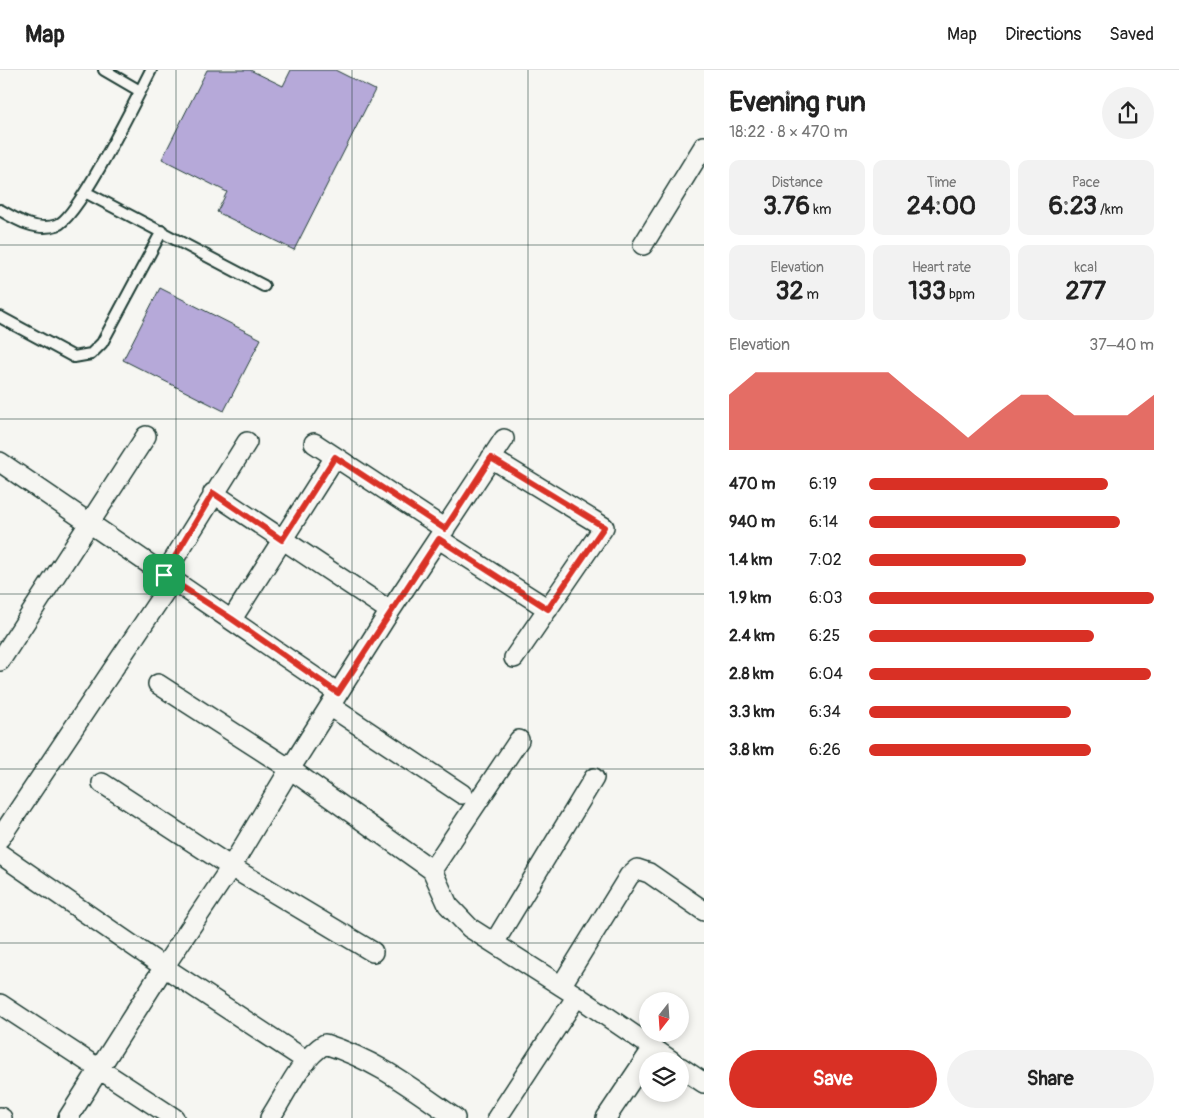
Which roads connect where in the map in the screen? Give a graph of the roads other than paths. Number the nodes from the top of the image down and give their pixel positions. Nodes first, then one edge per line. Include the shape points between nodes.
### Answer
1 (104, 70) edge
2 (151, 70) edge
3 (140, 91) junction
4 (704, 146) edge
5 (85, 192) junction
6 (0, 210) edge
7 (162, 231) junction
8 (644, 245) dead end
9 (264, 286) dead end
10 (0, 317) edge
11 (146, 436) dead end
12 (504, 439) dead end
13 (247, 442) dead end
14 (314, 443) dead end
15 (335, 457) junction
16 (491, 458) junction
17 (3, 470) edge
18 (213, 493) junction
19 (89, 521) junction
20 (442, 534) junction
21 (282, 540) junction
22 (168, 578) junction
23 (548, 609) junction
24 (390, 611) junction
25 (232, 619) junction
26 (514, 658) dead end
27 (0, 661) edge
28 (158, 684) dead end
29 (334, 699) junction
30 (519, 740) dead end
31 (290, 769) junction
32 (594, 778) dead end
33 (102, 783) dead end
34 (462, 794) dead end
35 (0, 838) edge
36 (0, 854) edge
37 (231, 867) junction
38 (432, 870) junction
39 (704, 911) edge
40 (494, 943) junction
41 (373, 952) dead end
42 (164, 967) junction
43 (561, 986) junction
44 (577, 996) junction
45 (0, 1004) edge
46 (653, 1048) junction
47 (659, 1052) edge
48 (307, 1061) junction
49 (99, 1069) junction
50 (689, 1073) edge
51 (704, 1083) edge
52 (68, 1118) edge
53 (174, 1118) edge
54 (270, 1118) edge
55 (455, 1118) edge
56 (497, 1118) edge
57 (606, 1118) edge

1 - 3 lane
2 - 3 lane
3 - 5 lane
4 - 8 street
5 - 6 lane via 66,221 50,227 21,222
5 - 7 lane
7 - 9 lane
7 - 10 lane via 102,343 91,354 74,357
11 - 19 street
12 - 16 street
13 - 18 street
14 - 15 street
15 - 20 street
15 - 21 street
16 - 20 street
16 - 23 street via 604,527
17 - 19 street
18 - 21 street
18 - 22 street
19 - 22 street
19 - 27 street
20 - 23 street
20 - 24 street
21 - 24 street
21 - 25 street
22 - 25 street
22 - 35 street
23 - 26 street
24 - 29 street
25 - 29 street
28 - 31 street
29 - 31 street
29 - 34 street
30 - 38 street
31 - 37 street
31 - 38 street
32 - 40 street
33 - 37 street
36 - 42 street
37 - 41 street
37 - 42 street
38 - 40 street via 448,905 470,928
39 - 43 street via 649,873 638,869 629,876
40 - 43 street
42 - 48 street
42 - 49 street
43 - 44 street
44 - 46 street
44 - 56 street
45 - 49 street
46 - 47 street
46 - 57 street
48 - 54 street
48 - 55 street via 315,1050 325,1044 356,1054 383,1068
49 - 52 street
49 - 53 street
50 - 51 street

